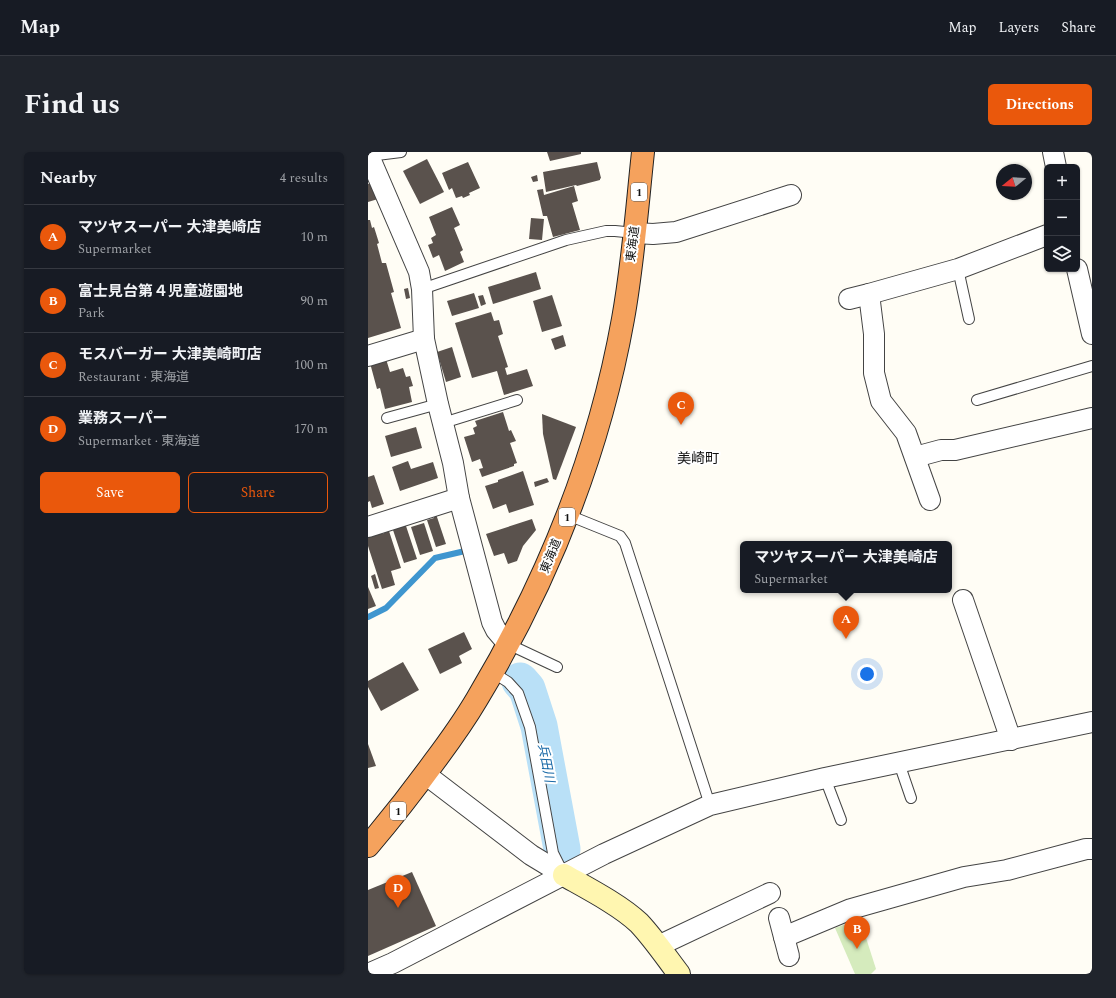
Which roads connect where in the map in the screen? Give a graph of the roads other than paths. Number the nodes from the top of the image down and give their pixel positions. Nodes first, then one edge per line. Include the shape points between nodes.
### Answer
1 (401, 152) edge
2 (643, 152) edge
3 (1053, 152) edge
4 (368, 155) edge
5 (1055, 164) edge
6 (790, 195) dead end
7 (635, 233) junction
8 (1044, 236) edge
9 (958, 269) junction
10 (1078, 272) edge
11 (422, 289) junction
12 (869, 294) junction
13 (848, 299) dead end
14 (969, 319) dead end
15 (1092, 334) edge
16 (424, 339) junction
17 (368, 356) edge
18 (1092, 366) edge
19 (517, 400) dead end
20 (977, 400) dead end
21 (441, 413) junction
22 (387, 418) dead end
23 (1092, 418) edge
24 (915, 457) junction
25 (459, 498) junction
26 (930, 500) dead end
27 (568, 515) junction
28 (368, 526) edge
29 (963, 600) dead end
30 (508, 644) junction
31 (556, 667) dead end
32 (492, 672) junction
33 (1092, 722) edge
34 (1011, 740) junction
35 (899, 763) junction
36 (426, 774) junction
37 (825, 778) junction
38 (911, 798) dead end
39 (710, 805) junction
40 (841, 820) dead end
41 (368, 846) edge
42 (1092, 849) edge
43 (564, 875) junction
44 (770, 893) dead end
45 (658, 946) junction
46 (789, 956) dead end
47 (368, 974) edge
48 (679, 974) edge

1 - 4 lane
2 - 7 highway, 東海道 / 1
3 - 5 street
4 - 11 street via 419,272
6 - 7 street via 676,232
7 - 11 lane via 615,230 566,240
7 - 27 highway, 東海道 / 1 via 623,318 606,397
8 - 9 street
9 - 12 street
9 - 14 lane
10 - 15 street
11 - 16 street
12 - 13 street
12 - 24 street via 874,334 874,373 881,401 906,433
16 - 17 street
16 - 21 street
18 - 20 lane
19 - 21 lane
21 - 22 lane
21 - 25 street
23 - 24 street
24 - 26 street
25 - 28 street
25 - 30 street via 492,622
27 - 30 highway, 東海道 / 1 via 541,580
27 - 39 lane via 620,536 625,543
29 - 34 street
30 - 31 lane
30 - 32 highway, 東海道 / 1
32 - 36 highway, 東海道 / 1 via 477,700
32 - 43 lane via 508,682 518,693 530,727 553,853
33 - 34 street
34 - 35 street
35 - 37 street
35 - 38 lane
36 - 41 highway, 東海道 / 1
36 - 43 street via 531,855
37 - 39 street
37 - 40 lane
39 - 43 street
42 - 46 street via 1007,870 956,879 781,927
43 - 45 street via 621,909 638,922
43 - 47 street
44 - 45 street
45 - 48 street

